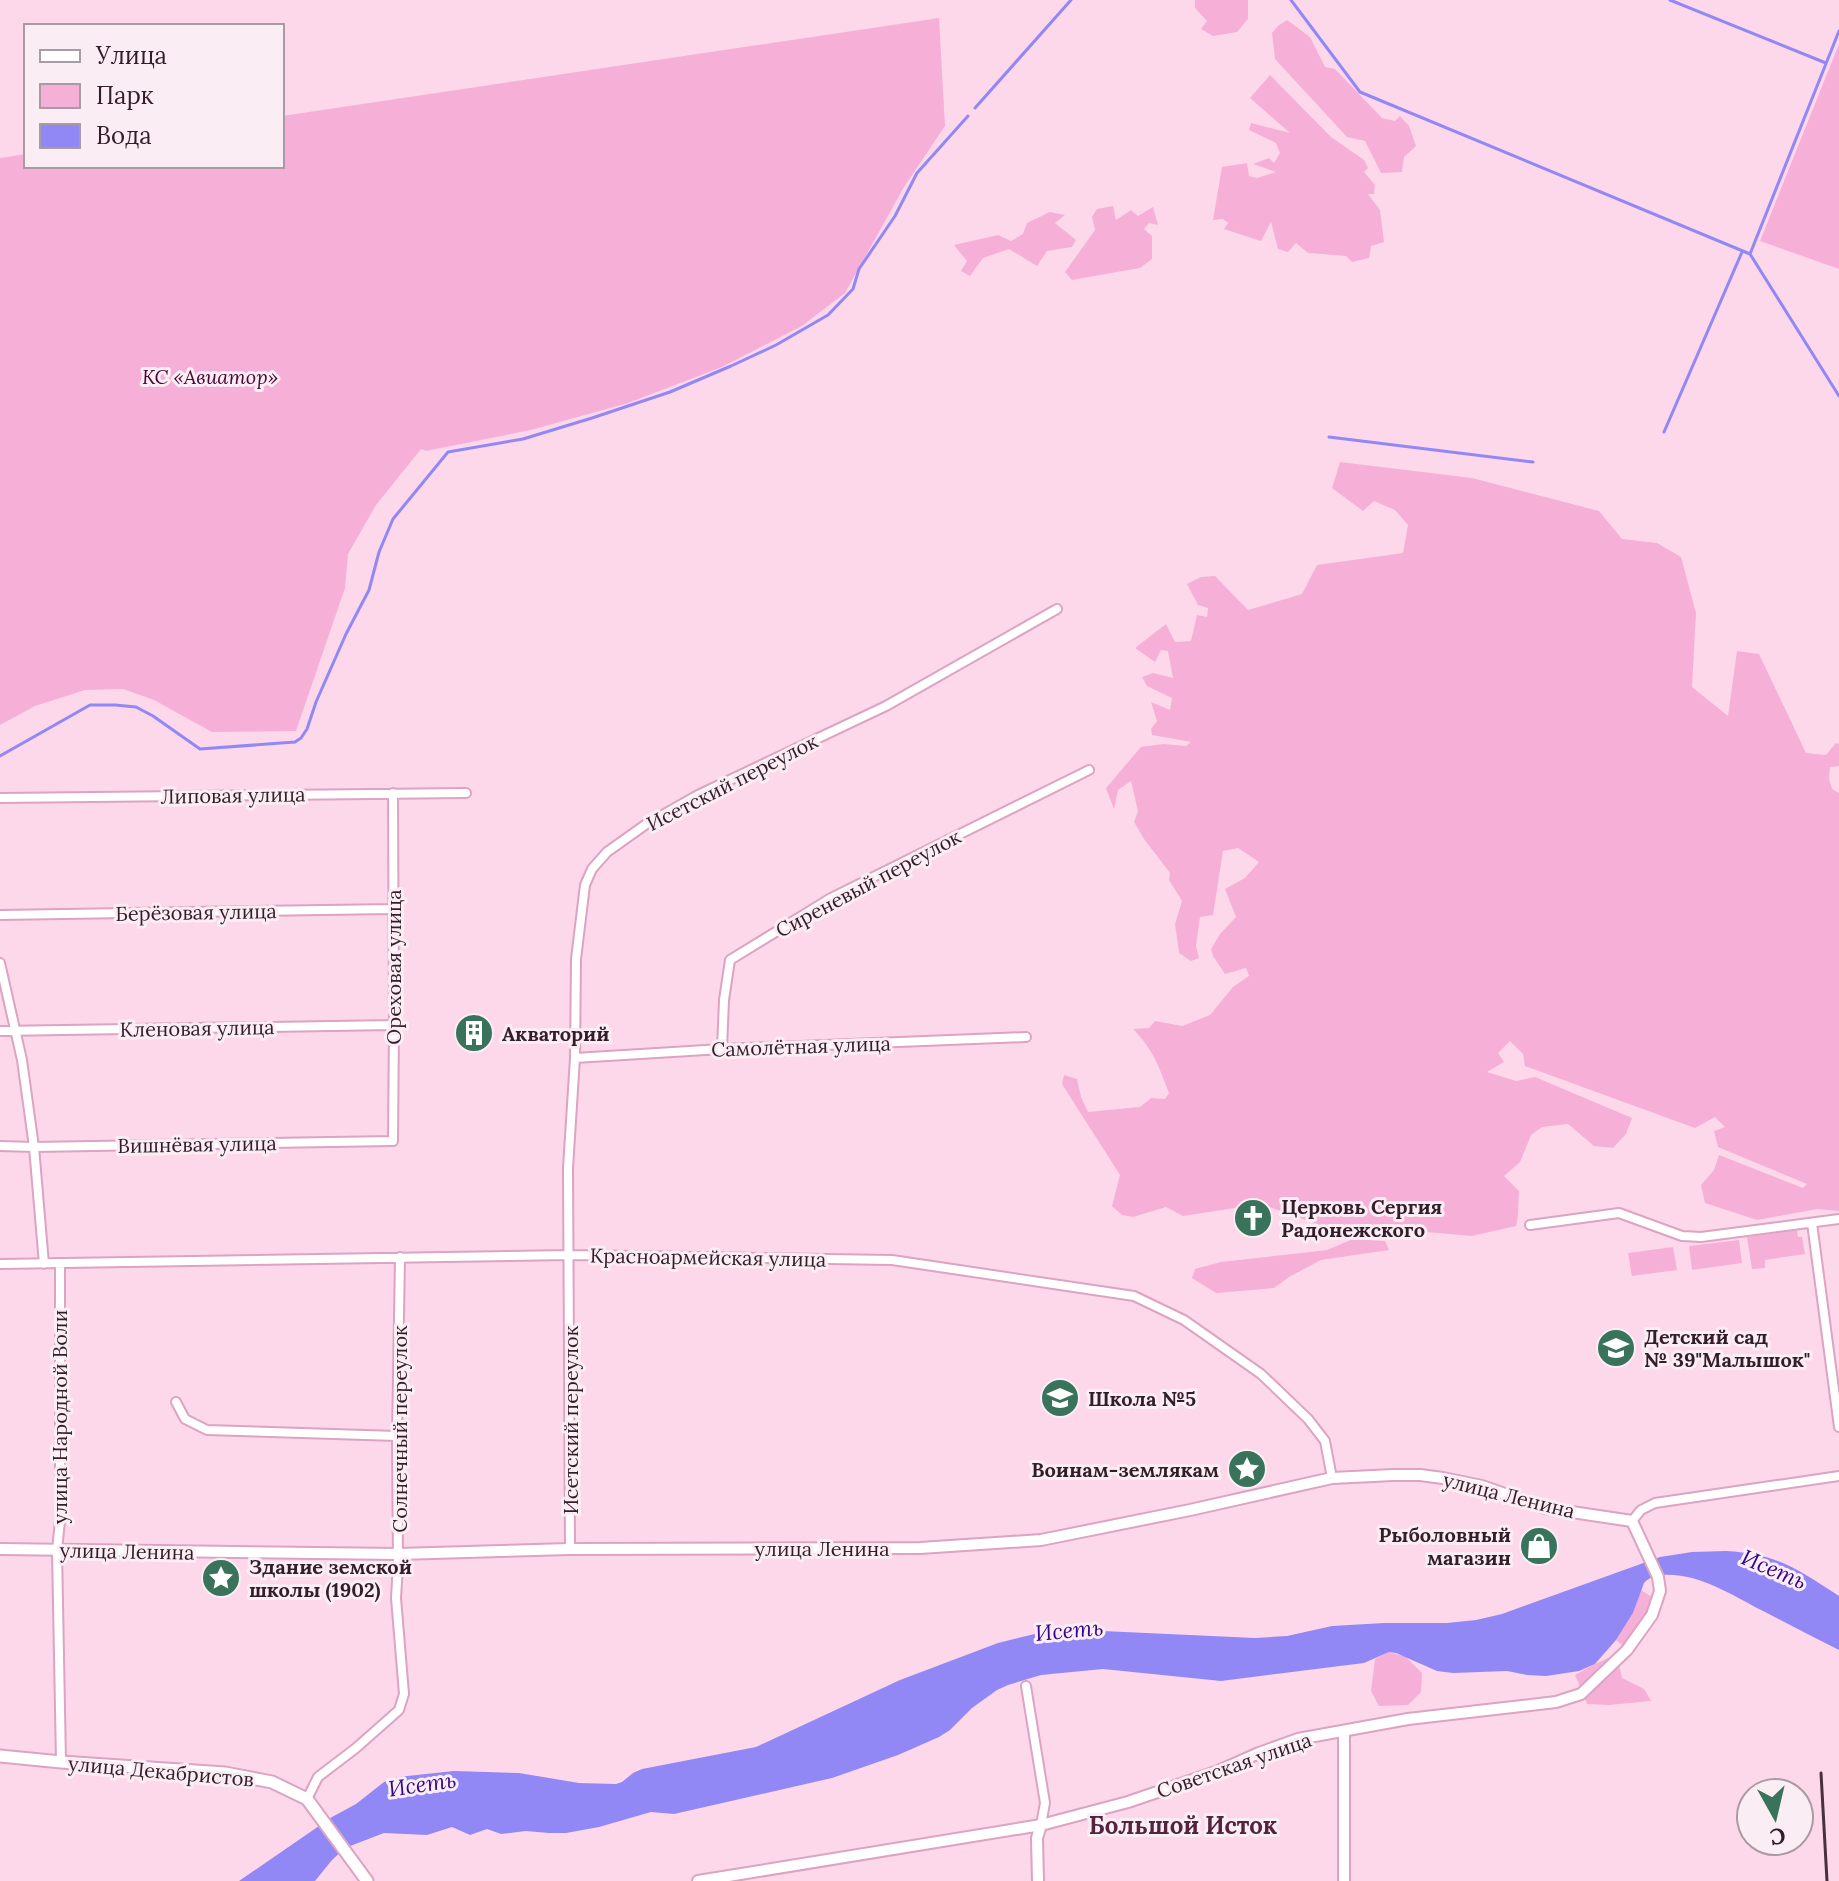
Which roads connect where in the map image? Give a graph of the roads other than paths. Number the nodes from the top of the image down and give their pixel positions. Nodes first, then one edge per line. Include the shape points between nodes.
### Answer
1 (1057, 609) dead end
2 (1089, 770) dead end
3 (393, 793) junction
4 (466, 793) dead end
5 (0, 798) edge
6 (393, 909) junction
7 (0, 915) edge
8 (0, 963) edge
9 (394, 1025) junction
10 (0, 1031) edge
11 (16, 1031) junction
12 (1026, 1037) dead end
13 (722, 1049) junction
14 (575, 1058) junction
15 (393, 1141) joint
16 (0, 1146) edge
17 (34, 1147) junction
18 (1839, 1219) edge
19 (1812, 1223) junction
20 (1530, 1225) dead end
21 (569, 1255) junction
22 (400, 1257) junction
23 (0, 1264) edge
24 (44, 1264) junction
25 (60, 1264) junction
26 (176, 1402) dead end
27 (1839, 1427) edge
28 (397, 1436) junction
29 (1839, 1476) edge
30 (1332, 1478) junction
31 (1632, 1521) junction
32 (0, 1549) edge
33 (570, 1549) junction
34 (57, 1550) junction
35 (398, 1554) junction
36 (1026, 1686) dead end
37 (1344, 1732) junction
38 (0, 1756) edge
39 (61, 1762) junction
40 (310, 1803) junction
41 (1041, 1825) junction
42 (367, 1881) edge
43 (698, 1881) edge
44 (1038, 1881) edge
45 (1344, 1881) edge

1 - 14 street, Исетский переулок via 886,706 698,795 607,852 585,885 576,959
2 - 13 street, Сиреневый переулок via 831,898 730,960
3 - 4 street, Липовая улица
3 - 5 street, Липовая улица
3 - 6 street, Ореховая улица
6 - 7 street, Берёзовая улица
6 - 9 street, Ореховая улица
8 - 11 street
9 - 11 street, Кленовая улица
9 - 15 street, Ореховая улица
10 - 11 street, Кленовая улица
11 - 17 street
12 - 13 street, Самолётная улица
13 - 14 street, Самолётная улица
14 - 21 street, Исетский переулок
15 - 17 street, Вишнёвая улица
16 - 17 street, Вишнёвая улица
17 - 24 street
18 - 19 street
19 - 20 street via 1701,1237 1682,1236 1619,1213
19 - 27 street
21 - 22 street, Красноармейская улица
21 - 30 street, Красноармейская улица via 892,1260 1134,1296 1184,1320 1261,1374 1325,1441
21 - 33 street, Исетский переулок
22 - 25 street, Красноармейская улица
22 - 28 street, Солнечный переулок
23 - 24 street, Красноармейская улица
24 - 25 street, Красноармейская улица
25 - 34 street, улица Народной Воли
26 - 28 street via 185,1419 207,1430
28 - 35 street, Солнечный переулок
29 - 31 street via 1655,1503
30 - 31 street, улица Ленина via 1443,1478 1545,1508
30 - 33 street, улица Ленина via 1041,1540 920,1548
31 - 37 street, Советская улица via 1660,1591 1652,1615 1627,1650 1581,1694
32 - 34 street, улица Ленина
33 - 35 street, улица Ленина
34 - 35 street, улица Ленина
34 - 39 street, улица Народной Воли
35 - 40 street, Солнечный переулок via 404,1694 399,1710 318,1777
36 - 41 street via 1045,1803
37 - 41 street, Советская улица via 1298,1739 1128,1802
37 - 45 street
38 - 39 main road, улица Декабристов
39 - 40 main road, улица Декабристов via 225,1773 272,1782
40 - 42 main road
41 - 43 street, Советская улица
41 - 44 street

